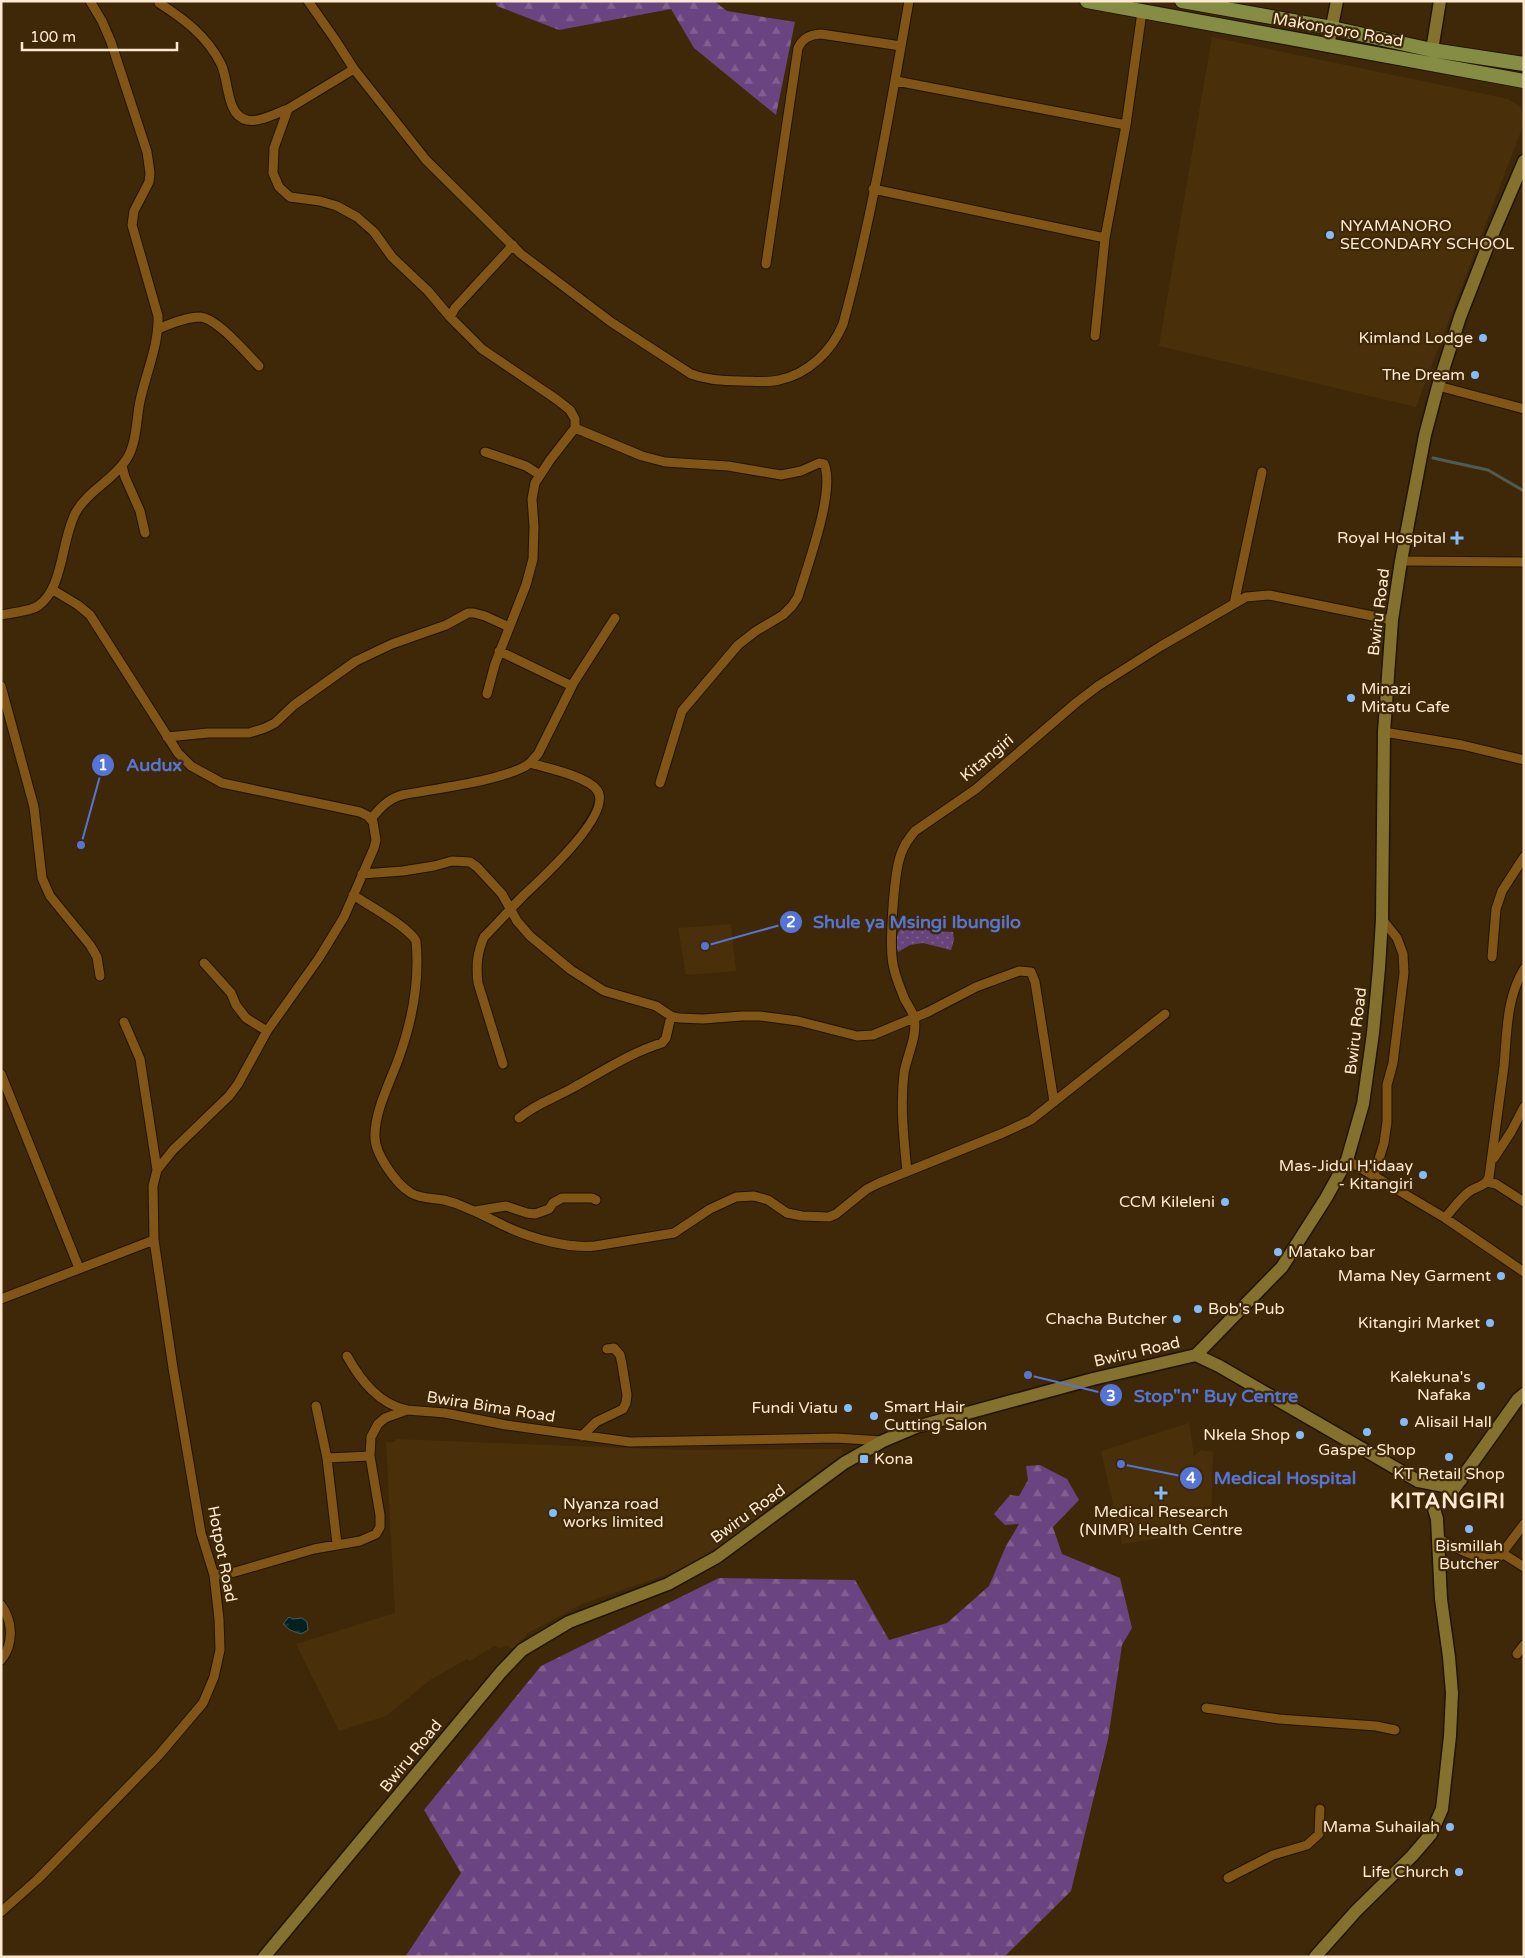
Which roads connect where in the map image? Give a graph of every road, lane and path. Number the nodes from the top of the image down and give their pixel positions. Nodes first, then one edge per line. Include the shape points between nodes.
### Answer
1 (90, 1) edge
2 (308, 1) edge
3 (909, 1) edge
4 (1087, 1) edge
5 (1182, 1) edge
6 (1337, 1) edge
7 (1440, 1) edge
8 (158, 3) dead end
9 (1142, 12) junction
10 (1332, 28) junction
11 (901, 46) junction
12 (1328, 46) junction
13 (1432, 50) junction
14 (1524, 64) edge
15 (354, 69) junction
16 (896, 82) junction
17 (1521, 83) edge
18 (288, 109) junction
19 (1126, 125) junction
20 (1523, 166) edge
21 (873, 189) junction
22 (1105, 238) junction
23 (512, 245) junction
24 (766, 264) dead end
25 (450, 317) junction
26 (158, 329) junction
27 (1095, 336) dead end
28 (259, 366) dead end
29 (1438, 386) junction
30 (1524, 409) edge
31 (575, 428) junction
32 (485, 452) dead end
33 (122, 466) junction
34 (1262, 472) dead end
35 (540, 475) junction
36 (145, 533) dead end
37 (1401, 562) junction
38 (1524, 562) edge
39 (53, 590) junction
40 (1234, 604) junction
41 (1, 615) edge
42 (615, 618) dead end
43 (1392, 620) junction
44 (509, 627) junction
45 (499, 651) junction
46 (1, 686) edge
47 (572, 686) junction
48 (486, 694) dead end
49 (1384, 732) junction
50 (167, 737) junction
51 (1524, 760) edge
52 (530, 763) junction
53 (660, 783) dead end
54 (371, 819) junction
55 (1524, 857) edge
56 (362, 874) junction
57 (353, 895) junction
58 (510, 910) junction
59 (1382, 919) junction
60 (1492, 957) dead end
61 (204, 963) dead end
62 (1524, 969) edge
63 (100, 976) dead end
64 (1165, 1014) dead end
65 (671, 1016) junction
66 (914, 1017) junction
67 (124, 1022) dead end
68 (267, 1031) junction
69 (503, 1064) dead end
70 (1, 1074) edge
71 (1054, 1102) junction
72 (1524, 1107) edge
73 (519, 1118) dead end
74 (1347, 1160) junction
75 (1491, 1163) junction
76 (157, 1170) junction
77 (907, 1172) junction
78 (1374, 1175) junction
79 (1487, 1182) junction
80 (596, 1200) dead end
81 (1524, 1202) edge
82 (475, 1211) junction
83 (1445, 1218) junction
84 (154, 1240) junction
85 (79, 1268) junction
86 (1524, 1272) edge
87 (1, 1299) edge
88 (607, 1348) dead end
89 (1196, 1355) junction
90 (347, 1356) dead end
91 (1524, 1394) edge
92 (316, 1406) dead end
93 (407, 1410) junction
94 (582, 1436) junction
95 (883, 1441) junction
96 (370, 1456) junction
97 (327, 1458) junction
98 (1439, 1495) junction
99 (1524, 1524) edge
100 (1437, 1538) junction
101 (337, 1544) junction
102 (1502, 1553) junction
103 (1524, 1567) edge
104 (214, 1575) junction
105 (1, 1605) edge
106 (1524, 1645) edge
107 (1517, 1654) dead end
108 (1, 1660) edge
109 (1206, 1708) dead end
110 (1394, 1730) dead end
111 (1320, 1809) dead end
112 (1228, 1878) dead end
113 (1, 1912) edge
114 (264, 1957) edge
115 (1315, 1957) edge

1 - 26 street via 111,42 147,152 149,182 134,211 132,225 158,316
2 - 15 street
3 - 11 street
4 - 9 main road, Makongoro Road
5 - 10 main road, Makongoro Road
6 - 10 main road
7 - 13 main road
8 - 18 street via 204,37 221,64 232,108 237,114 254,121
9 - 12 main road, Makongoro Road
9 - 19 street
10 - 12 main road
10 - 13 main road, Makongoro Road
11 - 16 street
11 - 24 street via 821,34 802,40 798,48
12 - 17 main road, Makongoro Road
13 - 14 main road, Makongoro Road
15 - 18 street
15 - 23 street via 426,160
16 - 19 street
16 - 21 street
18 - 25 street via 273,153 273,173 279,187 290,197 337,206 357,217
19 - 22 street
20 - 29 main road, Bwiru Road via 1460,317
21 - 22 street
21 - 23 street via 851,296 838,337 819,359 796,374 773,381 705,379 691,374 611,322
22 - 27 street
23 - 25 street
25 - 31 street via 482,349 570,410
26 - 28 street via 199,317 208,319
26 - 33 street via 132,446
29 - 30 street
29 - 37 main road, Bwiru Road via 1425,434
31 - 35 street
31 - 53 street via 642,456 665,462 728,466 781,475 819,463 826,468 828,487 824,511 798,597 784,615 738,645 682,711
32 - 35 street via 526,466
33 - 36 street
33 - 39 street via 77,510 70,524
34 - 40 street
35 - 44 street via 532,499 533,559
37 - 38 street
37 - 43 main road, Bwiru Road
39 - 41 street via 38,606
39 - 50 street via 90,615
40 - 43 street, Kitangiri via 1246,597 1269,595
40 - 66 street, Kitangiri via 1098,686 976,789 915,831 907,841 896,877 892,962
42 - 47 street
43 - 49 main road, Bwiru Road
44 - 45 street
44 - 50 street via 486,616 468,613 356,661 265,728 249,733
45 - 47 street
45 - 48 street
46 - 63 street via 34,807 42,878 50,896 90,945 97,957
47 - 52 street via 538,754
49 - 51 street via 1462,745
49 - 59 main road, Bwiru Road
50 - 54 street via 191,766 222,783 360,812
52 - 54 street via 510,772 393,798
52 - 58 street via 587,782 597,790 600,798 592,819 571,848
54 - 56 street via 376,840
55 - 60 street via 1502,892 1496,909
56 - 57 street
56 - 58 street via 403,871 462,860 478,867 502,894
57 - 68 street via 344,917 319,958
57 - 82 street via 414,936 416,941 415,999 376,1126 375,1142 395,1178 412,1194
58 - 65 street via 530,936 571,970 604,991 656,1006
58 - 69 street via 484,937 476,969
59 - 74 main road, Bwiru Road via 1368,1073
59 - 78 street via 1397,938 1403,954 1404,973 1393,1063 1387,1085 1384,1143
61 - 68 street via 231,993 246,1018
62 - 75 street via 1509,1010
64 - 71 street
65 - 66 street via 703,1019 766,1017 856,1036 872,1035
65 - 73 street via 665,1041 623,1058 534,1106
66 - 71 street via 976,987 1019,971 1031,972
66 - 77 street, Kitangiri via 914,1038 904,1072 903,1093
67 - 76 street via 140,1059
68 - 76 street via 229,1096
70 - 85 street
71 - 77 street via 1031,1120
72 - 75 street
74 - 78 street
74 - 89 main road, Bwiru Road via 1282,1267
75 - 79 street
76 - 84 street, Hotpot Road via 153,1186
77 - 82 street via 867,1189 829,1217 787,1213 768,1200 754,1196 736,1197 710,1209 674,1233 585,1248 521,1232
78 - 83 street
79 - 81 street via 1496,1184
79 - 83 street via 1470,1191
80 - 82 street via 562,1198 549,1209 535,1214 506,1206
83 - 86 street
84 - 85 street
84 - 104 street, Hotpot Road via 172,1368 201,1533
85 - 87 street
88 - 94 street via 614,1348 620,1355 626,1403 623,1409 596,1422
89 - 95 main road, Bwiru Road via 916,1427
89 - 98 main road
90 - 93 street via 383,1401
91 - 98 main road via 1461,1480
92 - 97 street
93 - 94 street, Bwira Bima Road via 444,1412
93 - 96 street, Bwira Bima Road via 384,1418 378,1424 371,1438
94 - 95 street, Bwira Bima Road via 630,1442 836,1438
95 - 114 main road, Bwiru Road via 844,1463 717,1557 668,1584 569,1622 522,1650
96 - 97 street
96 - 101 street, Bwira Bima Road via 378,1494 380,1527 370,1537
97 - 101 street
98 - 100 main road
99 - 102 street
100 - 102 street via 1482,1558 1494,1559
100 - 115 main road via 1452,1693 1442,1809 1431,1834
101 - 104 street, Bwira Bima Road
102 - 103 street
104 - 113 street, Hotpot Road via 220,1650 214,1677 203,1703 147,1767 38,1879
105 - 108 street via 9,1618 10,1632
106 - 107 street
109 - 110 street
111 - 112 street via 1319,1834 1307,1845 1273,1855

